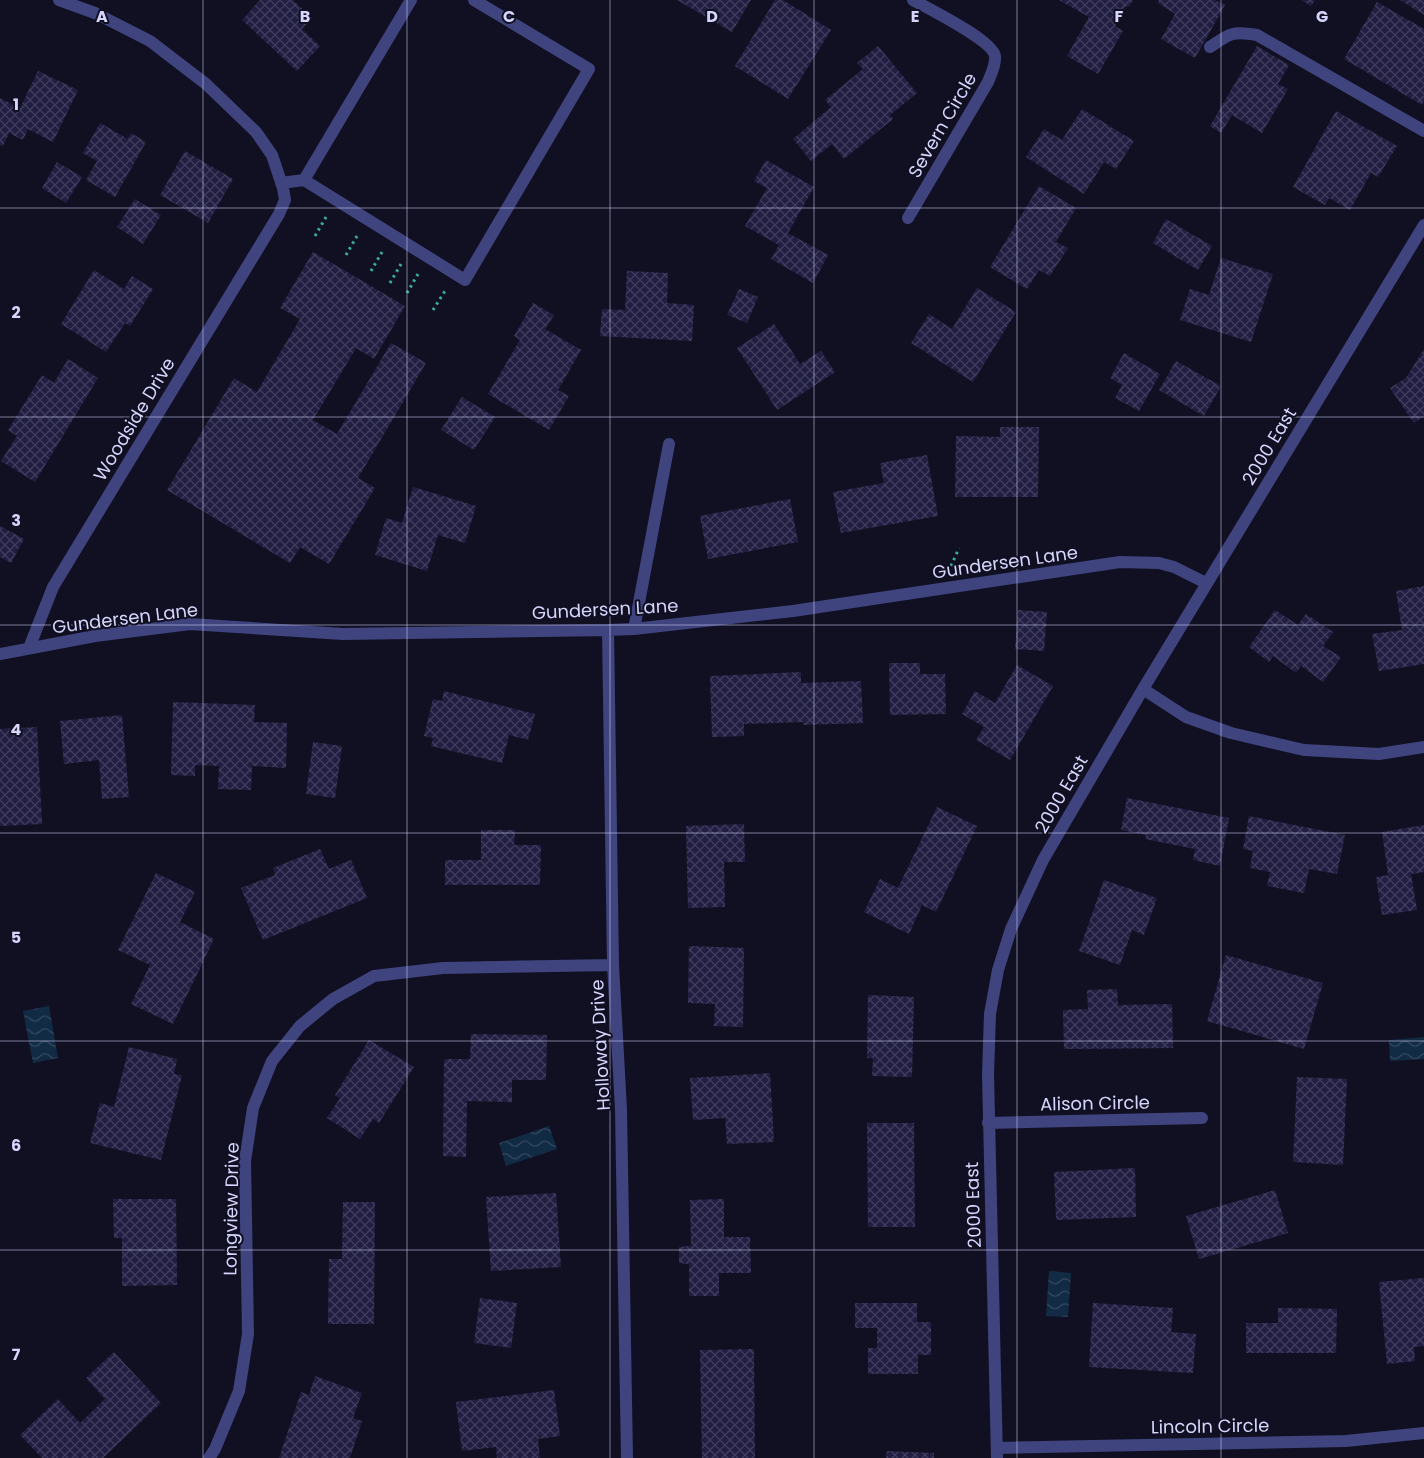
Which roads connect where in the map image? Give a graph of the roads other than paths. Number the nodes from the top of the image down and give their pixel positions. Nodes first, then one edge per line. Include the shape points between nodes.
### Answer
1 (59, 0) edge
2 (412, 0) edge
3 (474, 0) edge
4 (913, 0) edge
5 (1210, 47) dead end
6 (1424, 131) edge
7 (304, 180) junction
8 (282, 183) junction
9 (908, 218) dead end
10 (1424, 225) edge
11 (669, 444) dead end
12 (1206, 583) junction
13 (634, 628) junction
14 (608, 630) junction
15 (29, 648) junction
16 (0, 654) edge
17 (1143, 689) junction
18 (1424, 747) edge
19 (613, 966) junction
20 (1202, 1118) dead end
21 (988, 1123) junction
22 (1424, 1433) edge
23 (997, 1453) edge
24 (209, 1458) edge
25 (627, 1458) edge

1 - 8 street via 95,13 150,41 206,84 256,132 272,155
2 - 7 street
3 - 7 street via 589,69 465,280
4 - 9 street, Severn Circle via 990,47 995,55 995,64 988,82
5 - 6 street via 1228,34 1257,35
7 - 8 street
8 - 15 street, Woodside Drive via 285,200 280,214 53,587
10 - 12 street, 2000 East
11 - 13 street
12 - 13 street, Gundersen Lane via 1158,563 1120,562 793,611
12 - 17 street, 2000 East
13 - 14 street, Gundersen Lane
14 - 15 street, Gundersen Lane via 343,634 190,624
14 - 19 street, Holloway Drive
15 - 16 street, Gundersen Lane
17 - 18 street via 1186,716 1231,733 1304,750 1379,754
17 - 21 street, 2000 East via 1057,834 1011,929 998,970 990,1014
19 - 24 street, Longview Drive via 442,968 374,976 333,999 300,1026 272,1061 253,1108 245,1161 248,1334 239,1391
19 - 25 street, Holloway Drive via 621,1109
20 - 21 street, Alison Circle
21 - 23 street, 2000 East
22 - 23 street, Lincoln Circle via 1346,1441

